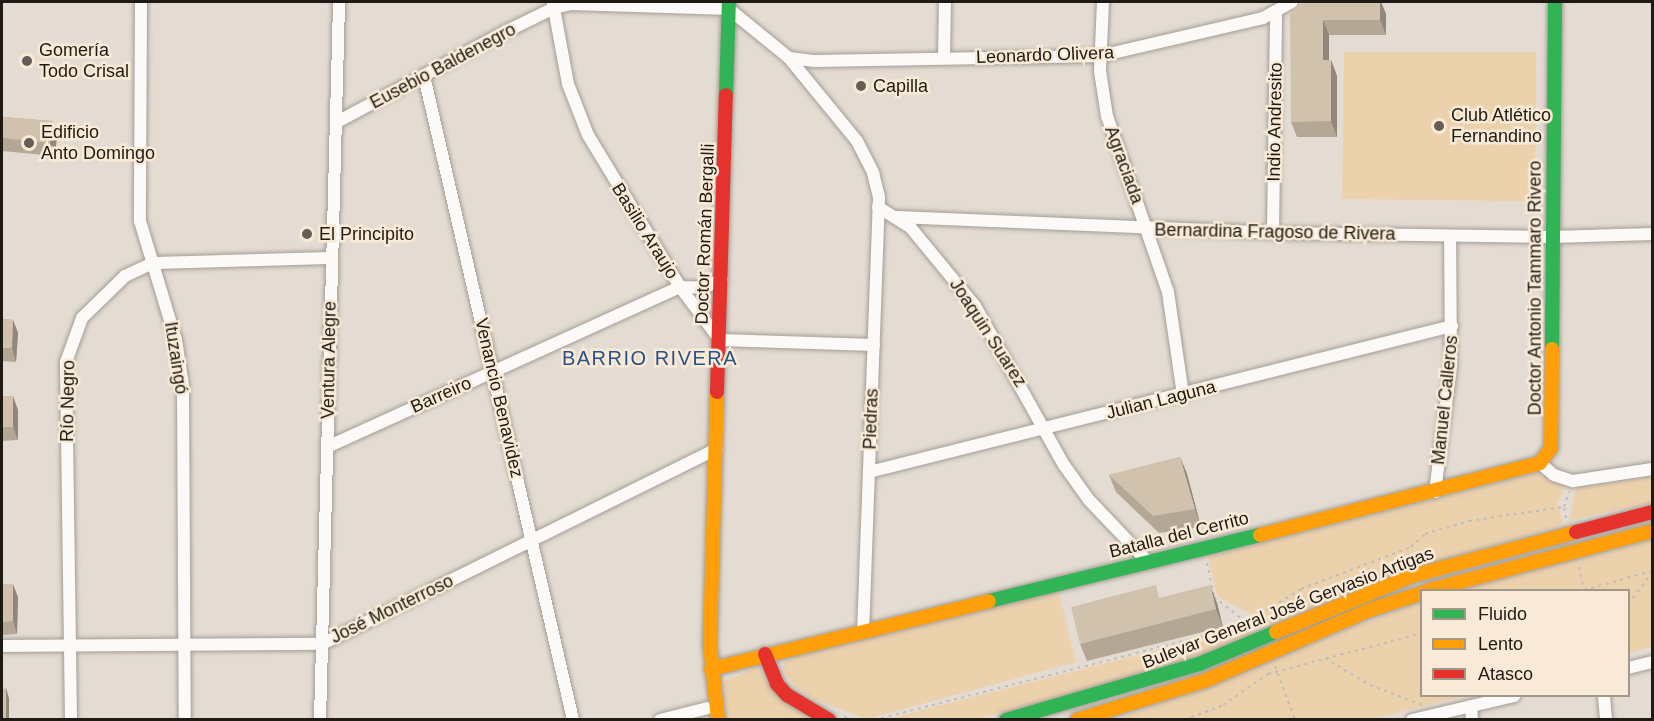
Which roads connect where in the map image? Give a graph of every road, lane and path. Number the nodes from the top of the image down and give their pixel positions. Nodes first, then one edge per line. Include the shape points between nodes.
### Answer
1 (141, 2) edge
2 (339, 2) edge
3 (945, 2) edge
4 (1103, 2) edge
5 (1292, 2) edge
6 (1555, 2) edge
7 (553, 5) edge
8 (729, 5) edge
9 (1276, 12) junction
10 (1100, 56) junction
11 (789, 58) junction
12 (944, 58) junction
13 (424, 76) junction
14 (337, 122) junction
15 (878, 207) junction
16 (897, 217) junction
17 (1148, 229) junction
18 (1273, 232) junction
19 (1653, 234) edge
20 (1450, 236) junction
21 (1552, 237) junction
22 (331, 258) junction
23 (153, 263) junction
24 (722, 279) junction
25 (680, 287) junction
26 (1452, 326) junction
27 (720, 340) junction
28 (874, 345) junction
29 (493, 371) junction
30 (1183, 395) junction
31 (1043, 429) junction
32 (327, 447) junction
33 (716, 449) junction
34 (1540, 463) junction
35 (1653, 469) edge
36 (869, 472) junction
37 (1435, 492) junction
38 (1564, 507) dead end
39 (1653, 512) edge
40 (1653, 531) edge
41 (532, 541) junction
42 (1147, 561) junction
43 (1653, 572) edge
44 (1436, 589) edge
45 (1591, 589) edge
46 (1420, 594) edge
47 (1630, 603) edge
48 (863, 631) junction
49 (1420, 633) edge
50 (322, 644) junction
51 (2, 646) edge
52 (70, 646) junction
53 (185, 646) junction
54 (765, 654) junction
55 (1324, 657) junction
56 (1653, 662) edge
57 (1630, 668) edge
58 (711, 676) junction
59 (1510, 697) edge
60 (1604, 697) edge
61 (1471, 706) junction
62 (1441, 713) junction
63 (709, 714) edge
64 (1107, 715) edge
65 (71, 720) edge
66 (185, 720) edge
67 (321, 720) edge
68 (573, 720) edge
69 (660, 720) edge
70 (718, 720) edge
71 (829, 720) edge
72 (874, 720) edge
73 (1006, 720) edge
74 (1077, 720) edge
75 (1184, 720) edge
76 (1412, 720) edge
77 (1472, 720) edge
78 (1606, 720) edge

1 - 23 street, Ituzaingó via 138,184 143,240
2 - 14 street, Ventura Alegre
3 - 12 street
4 - 10 street, Agraciada
5 - 9 street, Leonardo Olivera
6 - 21 street, Doctor Antonio Tammaro Rivero
7 - 8 street, Eusebio Baldenegro
7 - 13 street, Eusebio Baldenegro
7 - 25 street, Basilio Araujo via 568,84 588,135
8 - 11 street
8 - 24 street, Doctor Román Bergalli
9 - 10 street, Leonardo Olivera
9 - 18 street, Indio Andresito
10 - 12 street, Leonardo Olivera
10 - 17 street, Agraciada via 1113,138
11 - 12 street, Leonardo Olivera
11 - 15 street via 857,141 873,173
13 - 14 street, Eusebio Baldenegro
13 - 29 street, Venancio Benavidez
14 - 22 street, Ventura Alegre
15 - 16 street, Joaquin Suarez
15 - 28 street, Piedras
16 - 17 street, Bernardina Fragoso de Rivera
16 - 31 street, Joaquin Suarez via 975,306 1012,366
17 - 18 street, Bernardina Fragoso de Rivera
17 - 30 street, Agraciada via 1168,292
18 - 20 street, Bernardina Fragoso de Rivera
19 - 21 street, Bernardina Fragoso de Rivera
20 - 21 street, Bernardina Fragoso de Rivera
20 - 26 street, Manuel Calleros
21 - 34 street, Doctor Antonio Tammaro Rivero via 1551,448
22 - 23 street, Río Negro
22 - 32 street, Ventura Alegre
23 - 52 street, Río Negro via 125,276 102,295 82,318 69,346 66,362
23 - 53 street, Ituzaingó via 176,340 183,386
24 - 25 street, Barreiro via 704,288
24 - 27 street, Doctor Román Bergalli
25 - 27 street, Basilio Araujo
25 - 29 street, Barreiro
26 - 30 street, Julian Laguna
26 - 37 street, Manuel Calleros via 1452,366
27 - 28 street
27 - 33 street, Doctor Román Bergalli
28 - 36 street, Piedras
29 - 32 street, Barreiro
29 - 41 street, Venancio Benavidez
30 - 31 street, Julian Laguna
31 - 36 street, Julian Laguna
31 - 42 street, Joaquin Suarez via 1089,500
32 - 50 street, Ventura Alegre
33 - 41 street, José Monterroso
33 - 58 street, Doctor Román Bergalli
34 - 35 street via 1554,476 1573,481
34 - 37 street, Batalla del Cerrito
36 - 48 street, Piedras
37 - 42 street, Batalla del Cerrito
38 - 72 path via 1469,521 1425,534 1411,547 1301,589 1246,622 1207,635
39 - 73 street, Bulevar General José Gervasio Artigas via 1412,576 1199,664
40 - 44 street, Bulevar General José Gervasio Artigas
41 - 50 street, José Monterroso
41 - 68 street, Venancio Benavidez
42 - 48 street, Batalla del Cerrito
43 - 45 path
43 - 47 path
46 - 64 street, Bulevar General José Gervasio Artigas via 1204,681
48 - 54 street, Batalla del Cerrito
49 - 55 path
50 - 53 street, José Monterroso
50 - 67 street, Ventura Alegre
51 - 52 street, José Monterroso
52 - 53 street, José Monterroso
52 - 65 street, Río Negro
53 - 66 street, Ituzaingó
54 - 58 street, Batalla del Cerrito
54 - 71 street via 777,684 787,695
55 - 62 path via 1370,685
55 - 75 path via 1268,674 1223,705
56 - 57 street
58 - 63 street, Doctor Román Bergalli
58 - 70 street, Doctor Román Bergalli
59 - 61 street
60 - 78 street
61 - 62 street
61 - 77 street
62 - 76 street
63 - 69 street
64 - 74 street, Bulevar General José Gervasio Artigas

